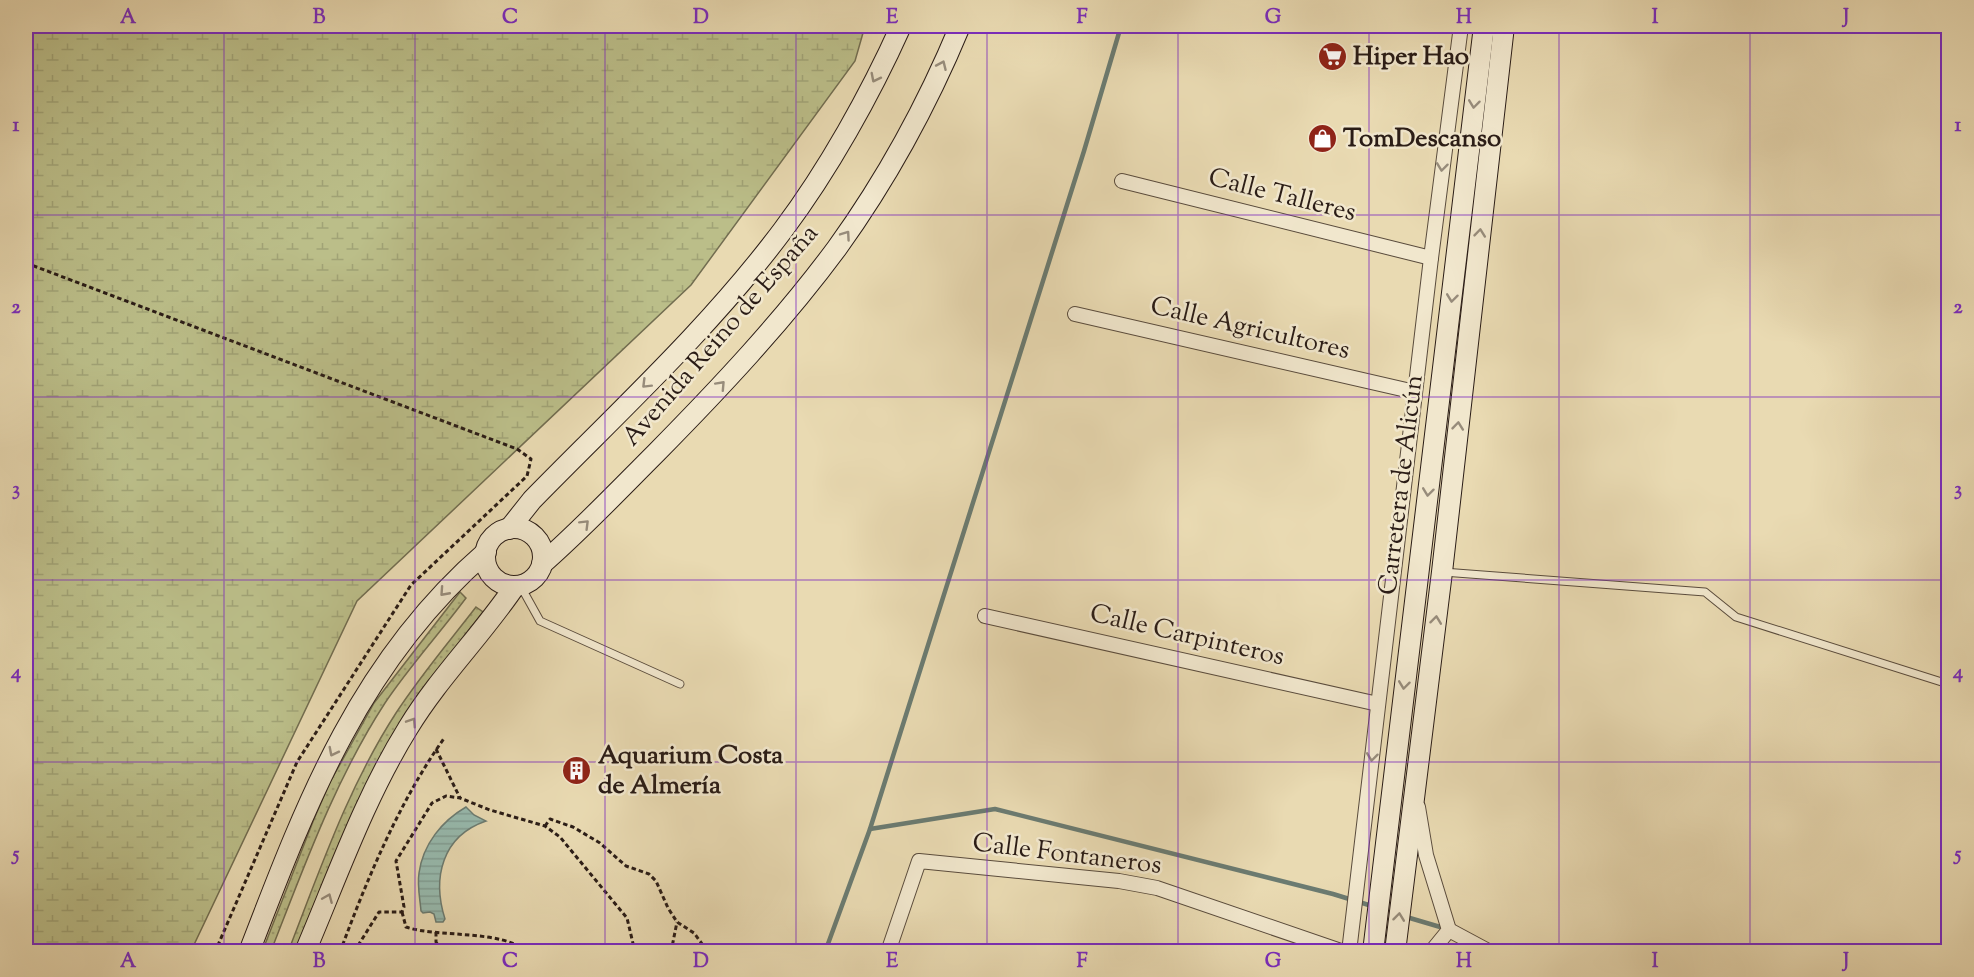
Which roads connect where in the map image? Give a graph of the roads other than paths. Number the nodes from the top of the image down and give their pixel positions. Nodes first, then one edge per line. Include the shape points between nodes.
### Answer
1 (900, 26) edge
2 (960, 26) edge
3 (1461, 26) edge
4 (1484, 26) edge
5 (1504, 26) edge
6 (1122, 181) dead end
7 (1431, 258) junction
8 (1075, 314) dead end
9 (1415, 392) junction
10 (508, 529) junction
11 (486, 552) junction
12 (542, 564) junction
13 (1442, 572) junction
14 (518, 585) junction
15 (985, 616) dead end
16 (680, 684) dead end
17 (1948, 684) edge
18 (1378, 704) junction
19 (1415, 784) junction
20 (1449, 930) junction
21 (1374, 942) edge
22 (1395, 950) edge
23 (249, 951) edge
24 (305, 951) edge
25 (888, 951) edge
26 (1344, 951) edge
27 (1349, 951) edge
28 (1431, 951) edge
29 (1490, 951) edge

1 -> 10 street, Avenida Reino de España via 839,144 784,230 740,285
12 -> 2 street, Avenida Reino de España via 723,383 836,249 898,152
3 -> 7 street
4 -> 21 street, Carretera de Alicún
13 -> 5 street, Carretera de Alicún
6 - 7 street, Calle Talleres
7 - 9 street
8 - 9 street, Calle Agricultores
9 - 18 street
10 - 11 street via 492,539
10 - 12 street via 528,532 536,538 541,546
11 - 14 street via 487,566 497,581
11 -> 23 street via 428,610 356,709 291,842
12 - 14 street via 532,580
13 - 17 lane via 1705,592 1736,617
19 -> 13 street, Carretera de Alicún
14 - 16 lane via 540,621
24 -> 14 street via 390,758 423,704
15 - 18 street, Calle Carpinteros
18 -> 27 street
19 - 20 street via 1426,855
22 -> 19 street, Carretera de Alicún
20 - 28 street
20 - 29 street
25 - 26 street, Calle Fontaneros via 919,861 1157,888

